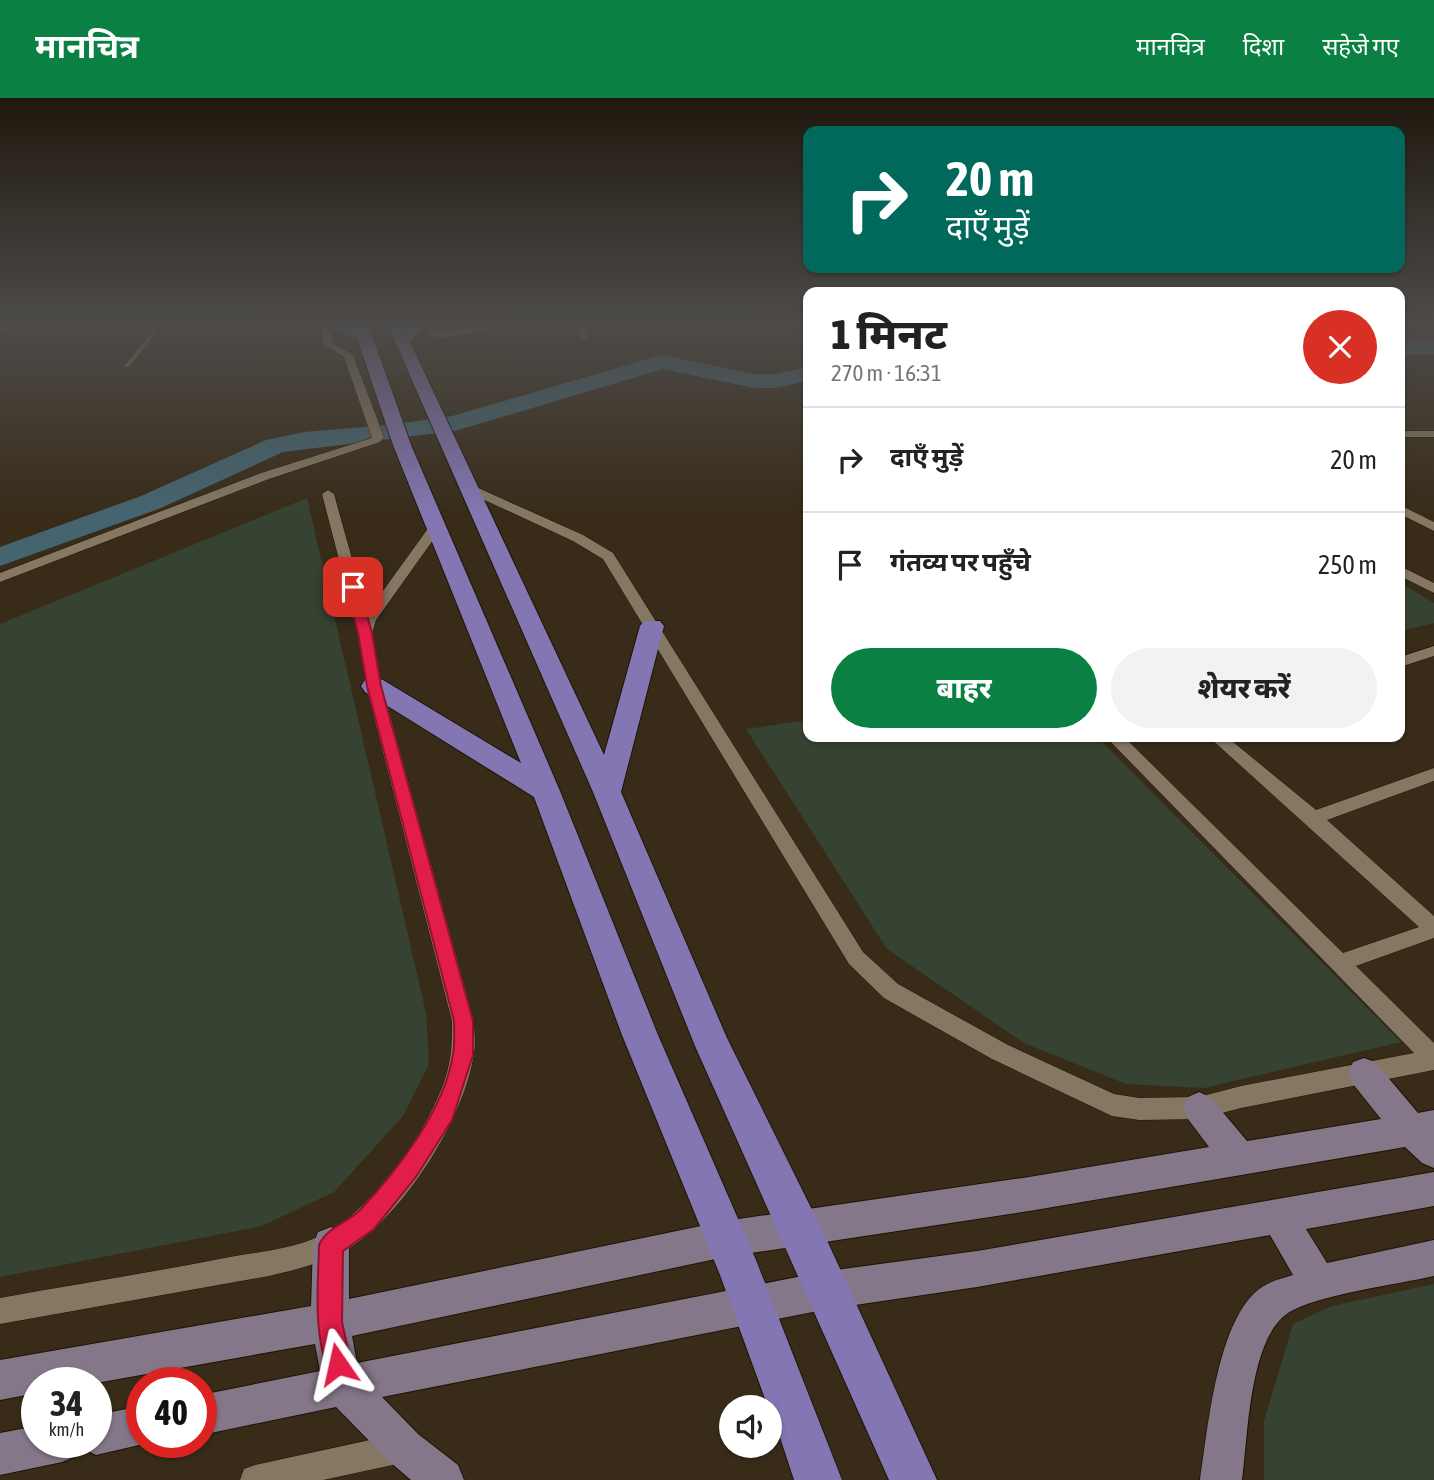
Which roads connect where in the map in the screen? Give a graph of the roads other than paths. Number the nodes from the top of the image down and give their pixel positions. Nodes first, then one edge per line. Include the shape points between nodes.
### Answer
1 (362, 385) edge
2 (377, 385) edge
3 (422, 385) edge
4 (1405, 434) edge
5 (1434, 435) edge
6 (390, 441) junction
7 (467, 487) junction
8 (328, 494) dead end
9 (1405, 512) edge
10 (437, 526) junction
11 (1434, 527) edge
12 (1405, 573) edge
13 (0, 578) edge
14 (1434, 589) edge
15 (652, 626) junction
16 (365, 633) junction
17 (1434, 651) edge
18 (1405, 660) edge
19 (374, 686) junction
20 (1119, 742) edge
21 (1223, 742) edge
22 (1434, 774) edge
23 (546, 791) junction
24 (607, 792) junction
25 (1313, 818) junction
26 (1434, 929) edge
27 (1341, 963) junction
28 (1434, 1059) edge
29 (1364, 1073) junction
30 (1199, 1108) junction
31 (1426, 1136) edge
32 (1238, 1158) junction
33 (1434, 1189) edge
34 (1279, 1217) junction
35 (799, 1227) junction
36 (725, 1239) junction
37 (331, 1245) junction
38 (1434, 1258) edge
39 (1318, 1283) junction
40 (828, 1290) junction
41 (751, 1305) junction
42 (0, 1311) edge
43 (330, 1322) junction
44 (0, 1380) edge
45 (342, 1385) junction
46 (217, 1412) edge
47 (404, 1448) junction
48 (21, 1450) edge
49 (0, 1454) edge
50 (255, 1480) edge
51 (443, 1480) edge
52 (818, 1480) edge
53 (913, 1480) edge
54 (1221, 1480) edge

1 - 6 street
2 - 6 main road
3 - 7 main road
4 - 5 street
6 - 10 main road
6 - 13 street via 373,442 265,476
7 - 15 street via 598,548 617,569
7 - 24 main road
8 - 16 street
9 - 11 street
10 - 16 street via 378,606
10 - 23 main road
12 - 14 street
15 - 24 main road
15 - 30 street via 856,958 891,991 1000,1052 1112,1105
16 - 19 street
17 - 18 street
19 - 23 main road
19 - 37 street via 464,1021 463,1055 444,1113 409,1169 366,1220
20 - 27 street
21 - 25 street
22 - 25 street
23 - 36 main road
24 - 35 main road via 713,1046
25 - 26 street
26 - 27 street
27 - 28 street
28 - 29 street
29 - 30 street
29 - 31 street
30 - 32 street
31 - 32 street
32 - 35 street via 1030,1195
33 - 34 street
34 - 39 street
34 - 40 street
35 - 36 street
35 - 40 main road
36 - 41 main road
36 - 43 street
37 - 42 street via 212,1274
37 - 43 street
38 - 39 street
39 - 54 street via 1275,1300 1253,1324 1237,1372
40 - 41 street
40 - 53 main road
41 - 45 street
41 - 52 main road
43 - 44 street
43 - 45 street
45 - 46 street
45 - 47 street
47 - 50 street
47 - 51 street
48 - 49 street

